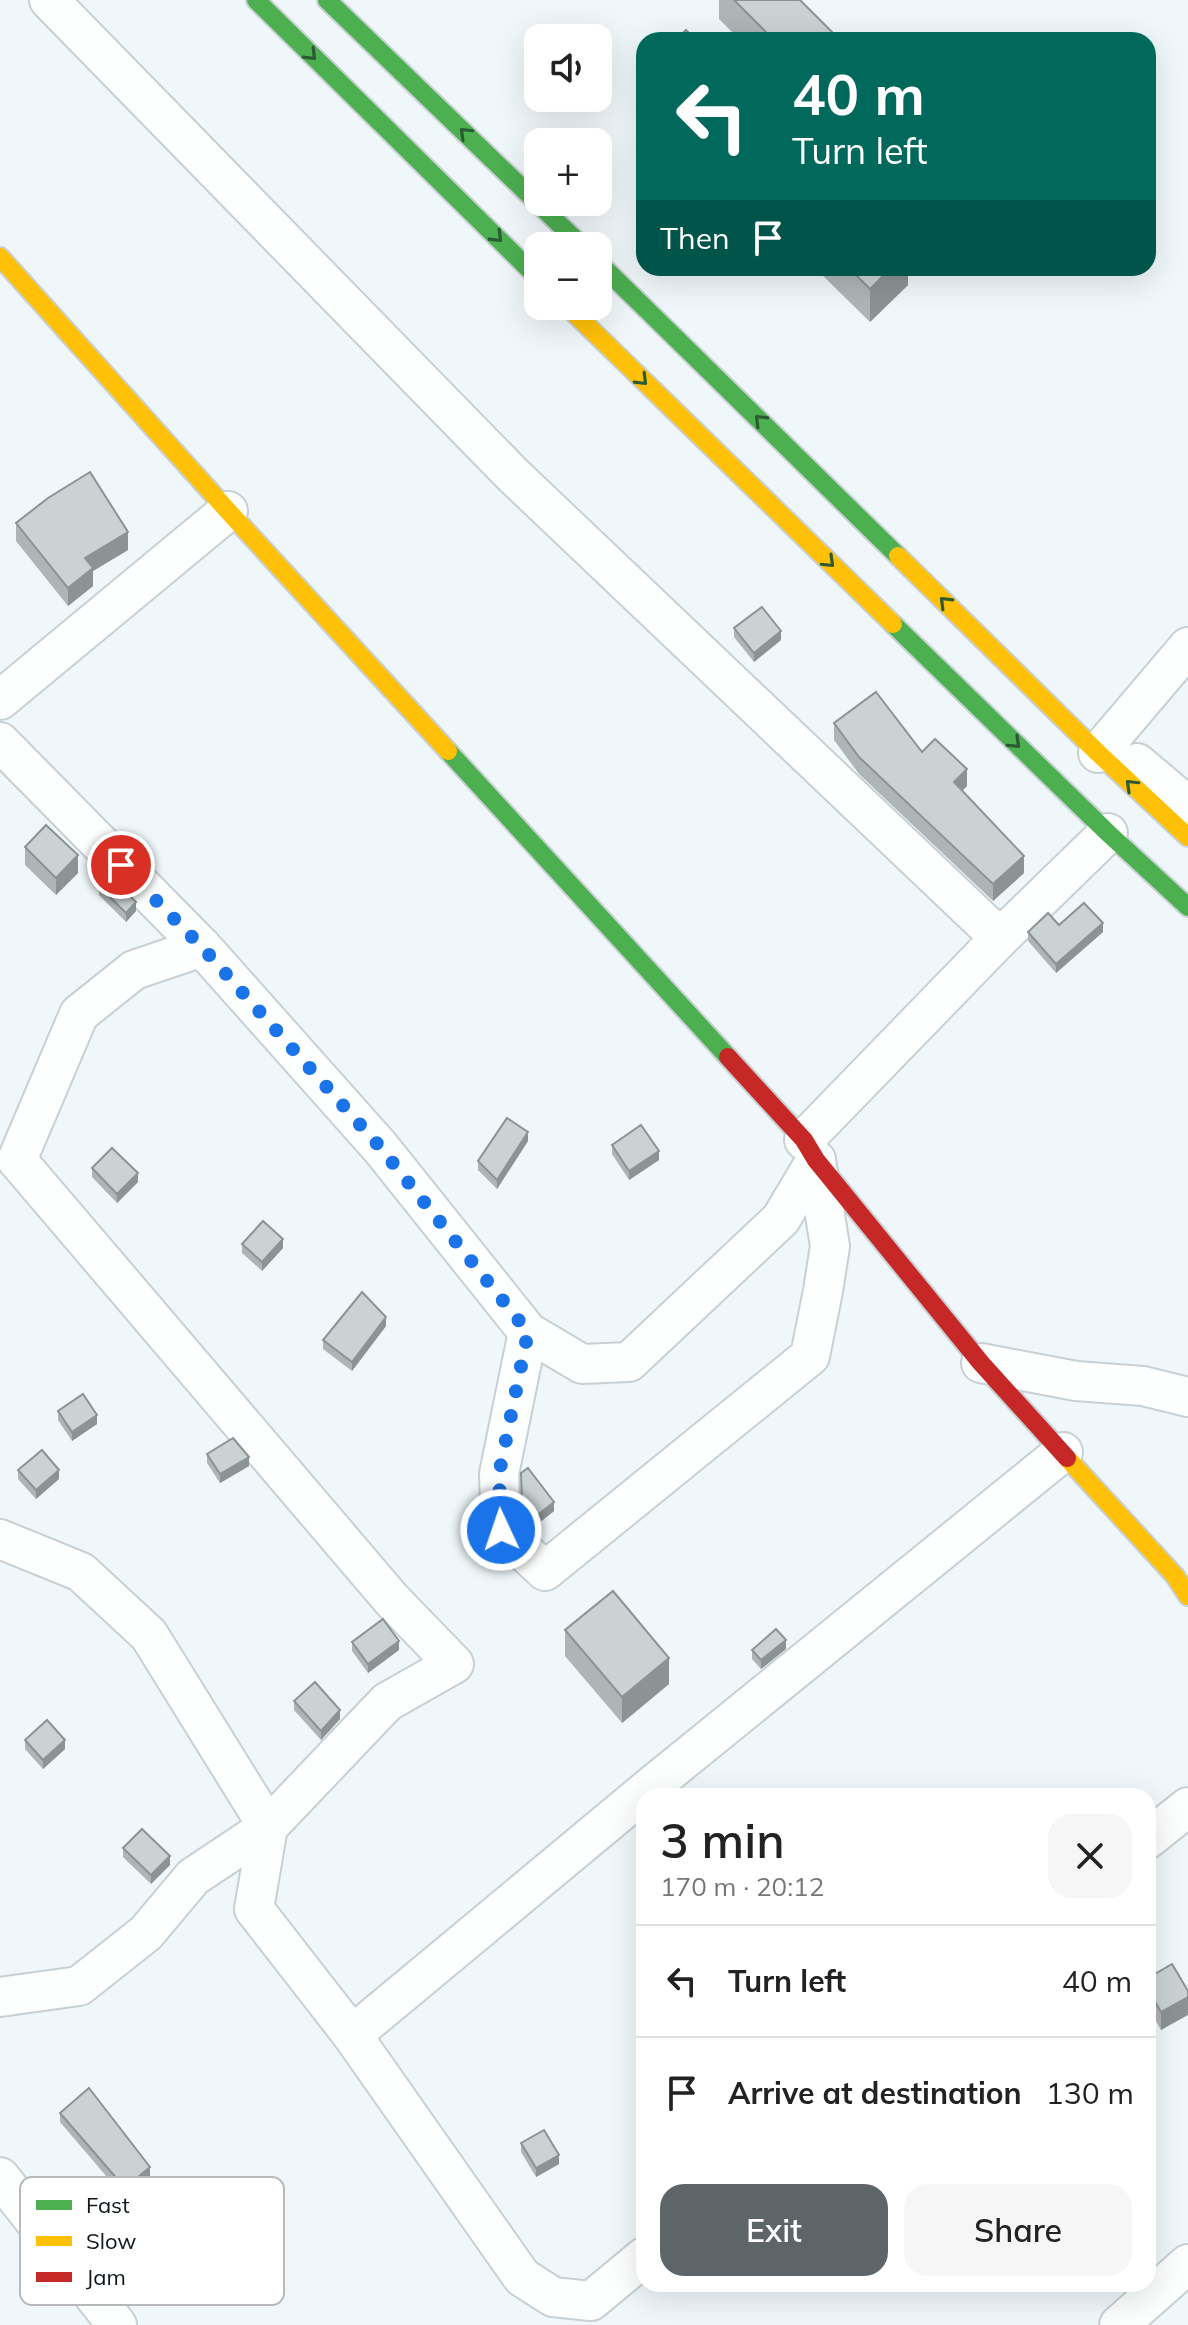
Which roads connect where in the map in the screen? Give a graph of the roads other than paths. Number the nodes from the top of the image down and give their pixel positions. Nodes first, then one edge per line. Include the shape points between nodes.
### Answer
1 (49, 0) edge
2 (256, 0) edge
3 (327, 0) edge
4 (567, 232) edge
5 (0, 257) edge
6 (524, 264) edge
7 (612, 278) edge
8 (584, 320) edge
9 (228, 511) junction
10 (1188, 647) edge
11 (0, 700) edge
12 (0, 742) edge
13 (1104, 747) junction
14 (1188, 806) edge
15 (1108, 833) junction
16 (1188, 837) edge
17 (1188, 907) edge
18 (1000, 938) junction
19 (202, 947) junction
20 (810, 1150) junction
21 (8, 1163) edge
22 (528, 1332) junction
23 (981, 1363) junction
24 (1188, 1397) edge
25 (1063, 1452) junction
26 (0, 1539) edge
27 (1184, 1579) edge
28 (659, 1788) edge
29 (636, 1807) edge
30 (1188, 1807) edge
31 (268, 1827) junction
32 (1156, 1833) edge
33 (0, 1997) edge
34 (352, 2035) junction
35 (0, 2177) edge
36 (20, 2202) edge
37 (636, 2264) edge
38 (1188, 2264) edge
39 (101, 2305) edge
40 (117, 2325) edge
41 (1119, 2325) edge

1 - 18 street via 513,475
2 -> 6 main road
4 -> 3 main road
5 - 9 main road
13 -> 7 main road via 650,321
8 -> 15 main road via 620,349
9 - 11 street
9 - 20 main road
10 - 13 street
12 - 19 street
13 - 14 street
16 -> 13 main road
15 - 17 main road
15 - 18 street
18 - 20 street
19 - 21 street via 134,970 79,1014
19 - 22 street via 380,1147
20 - 22 street via 781,1219 629,1362 582,1364
20 - 22 street via 830,1246 810,1356 545,1571 501,1530 499,1474
20 - 23 main road
21 - 31 street via 454,1664 387,1702
23 - 24 street
23 - 25 main road
25 - 27 main road
25 - 28 street
26 - 31 street via 81,1572 149,1635
29 - 34 street
30 - 32 street
31 - 33 street via 193,1877 146,1933 79,1986
31 - 34 street via 254,1909
34 - 37 street via 522,2277 553,2297 591,2301
35 - 36 street
38 - 41 street
39 - 40 street

